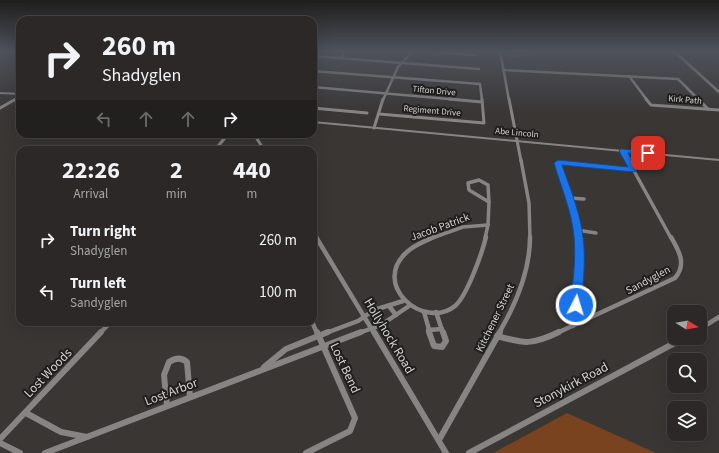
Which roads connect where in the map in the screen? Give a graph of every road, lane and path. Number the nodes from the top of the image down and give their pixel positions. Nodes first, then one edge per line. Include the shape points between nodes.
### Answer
1 (337, 72) edge
2 (394, 72) edge
3 (503, 72) edge
4 (548, 72) edge
5 (697, 72) edge
6 (629, 76) junction
7 (391, 77) junction
8 (317, 88) edge
9 (719, 92) edge
10 (0, 93) edge
11 (385, 94) junction
12 (16, 95) edge
13 (16, 98) edge
14 (482, 102) junction
15 (0, 108) edge
16 (317, 108) edge
17 (708, 109) junction
18 (719, 110) edge
19 (367, 113) dead end
20 (379, 114) junction
21 (317, 122) edge
22 (374, 128) junction
23 (225, 138) edge
24 (517, 141) junction
25 (218, 146) edge
26 (623, 151) junction
27 (719, 160) edge
28 (634, 170) junction
29 (569, 198) junction
30 (584, 200) dead end
31 (490, 202) junction
32 (489, 226) junction
33 (577, 230) junction
34 (596, 234) dead end
35 (317, 238) edge
36 (403, 301) junction
37 (389, 306) junction
38 (409, 306) junction
39 (424, 312) junction
40 (436, 312) junction
41 (396, 315) junction
42 (364, 316) junction
43 (719, 317) edge
44 (707, 325) edge
45 (107, 326) edge
46 (314, 326) edge
47 (573, 326) junction
48 (371, 328) junction
49 (442, 329) junction
50 (428, 330) junction
51 (318, 336) junction
52 (498, 336) junction
53 (671, 345) edge
54 (323, 347) junction
55 (262, 368) junction
56 (190, 397) junction
57 (167, 406) junction
58 (26, 413) junction
59 (88, 437) junction
60 (0, 439) edge
61 (438, 440) junction
62 (0, 443) edge
63 (20, 453) edge
64 (45, 453) edge
65 (306, 453) edge
66 (446, 453) edge
67 (469, 453) edge

1 - 7 street
2 - 7 street
3 - 24 street, Kitchener Street
4 - 6 street
5 - 9 street
6 - 17 street via 678,79
6 - 17 street, Kirk Path via 651,105
7 - 11 street
7 - 14 street via 480,84
8 - 11 street, Tifton Drive
10 - 12 street
11 - 14 street, Tifton Drive
11 - 20 street
13 - 15 street
14 - 20 street, Regiment Drive via 484,123
16 - 19 street
17 - 18 street, Kirk Path
20 - 22 street
21 - 22 street, Abe Lincoln
22 - 24 street, Abe Lincoln
23 - 25 street
24 - 26 street, Abe Lincoln
24 - 52 street, Kitchener Street via 529,203 530,251 524,280
26 - 27 street, Abe Lincoln
26 - 28 street, Sandyglen
28 - 29 street via 558,163
28 - 47 street, Sandyglen via 680,253 680,272 675,278
29 - 30 street
29 - 33 street
31 - 31 street via 469,190 468,183 475,180 486,183
31 - 32 street
32 - 36 street, Jacob Patrick via 470,224 409,248 402,256 394,275 397,291
32 - 40 street via 480,257 461,299 455,306
33 - 34 street
33 - 47 street via 579,268
35 - 42 street, Hollyhock Road
36 - 37 street
36 - 38 street, Jacob Patrick
37 - 41 street
37 - 42 street
38 - 39 street, Jacob Patrick
38 - 41 street
39 - 40 street
39 - 50 street
40 - 49 street
41 - 48 street via 387,322
42 - 48 street, Hollyhock Road
42 - 51 street, Lost Arbor via 358,321
43 - 44 street
45 - 58 street, Lost Woods
46 - 51 street, Lost Bend
47 - 52 street, Sandyglen via 534,343 523,343
48 - 54 street, Lost Arbor
48 - 61 street, Hollyhock Road
49 - 50 street
49 - 50 street via 446,341 442,347 434,346
51 - 54 street, Lost Bend
51 - 55 street, Lost Arbor via 279,353
52 - 61 street, Kitchener Street
53 - 67 street, Stonykirk Road
54 - 55 street, Lost Arbor
54 - 65 street, Lost Bend via 354,414 354,425 342,436
55 - 56 street, Lost Arbor
56 - 57 street, Lost Arbor
56 - 57 street via 187,362 183,358 174,358 168,362 164,371
57 - 59 street, Lost Arbor
58 - 59 street via 61,432
58 - 60 street, Lost Woods
59 - 64 street, Lost Arbor
61 - 66 street, Hollyhock Road
62 - 63 street

